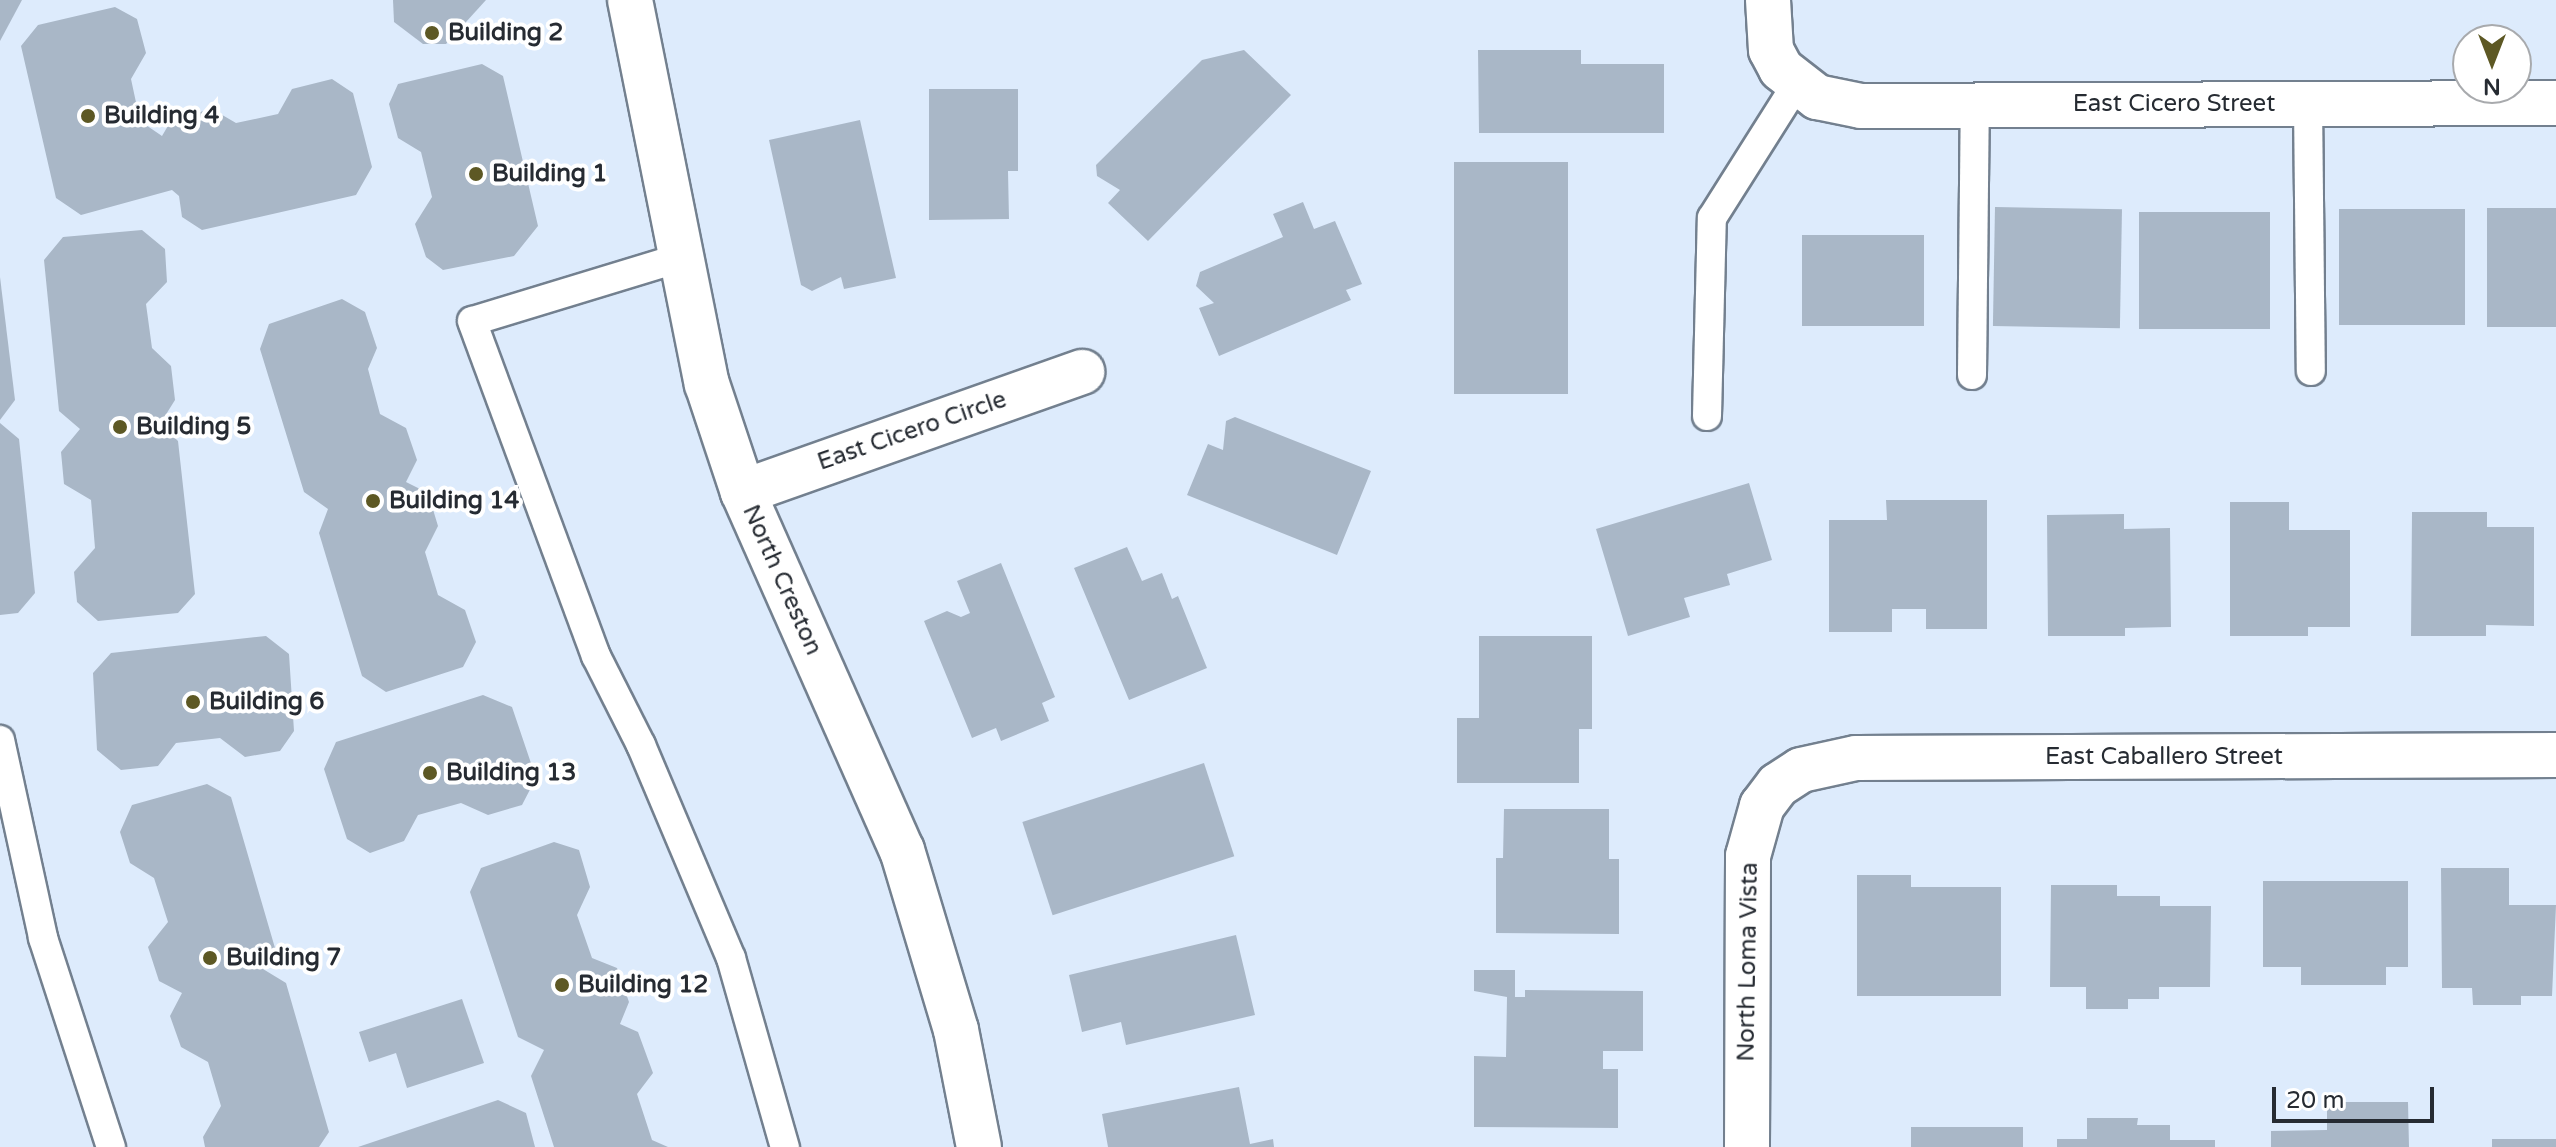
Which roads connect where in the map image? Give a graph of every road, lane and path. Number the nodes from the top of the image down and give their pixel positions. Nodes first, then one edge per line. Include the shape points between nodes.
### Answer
1 (630, 0) edge
2 (1768, 0) edge
3 (1796, 85) junction
4 (2308, 103) junction
5 (2556, 103) edge
6 (1975, 105) junction
7 (683, 257) junction
8 (2311, 371) dead end
9 (1082, 372) dead end
10 (1972, 375) dead end
11 (1707, 416) dead end
12 (743, 492) junction
13 (0, 740) edge
14 (2556, 755) edge
15 (1778, 785) joint
16 (111, 1147) edge
17 (785, 1147) edge
18 (979, 1147) edge
19 (1747, 1147) edge

1 - 7 street, North Creston
2 - 3 street via 1771,50
3 - 6 street, East Cicero Street via 1817,97 1861,106
3 - 11 lane via 1712,218
4 - 5 street, East Cicero Street
4 - 6 street, East Cicero Street
4 - 8 lane
6 - 10 lane
7 - 12 street, North Creston via 707,384
7 - 17 lane via 472,321 596,656 641,745 731,958
9 - 12 street, East Cicero Circle
12 - 18 street, North Creston via 902,850 956,1030
13 - 16 lane via 43,938
14 - 15 street, East Caballero Street via 1856,758 1801,770
15 - 19 street, North Loma Vista via 1762,806 1748,856

